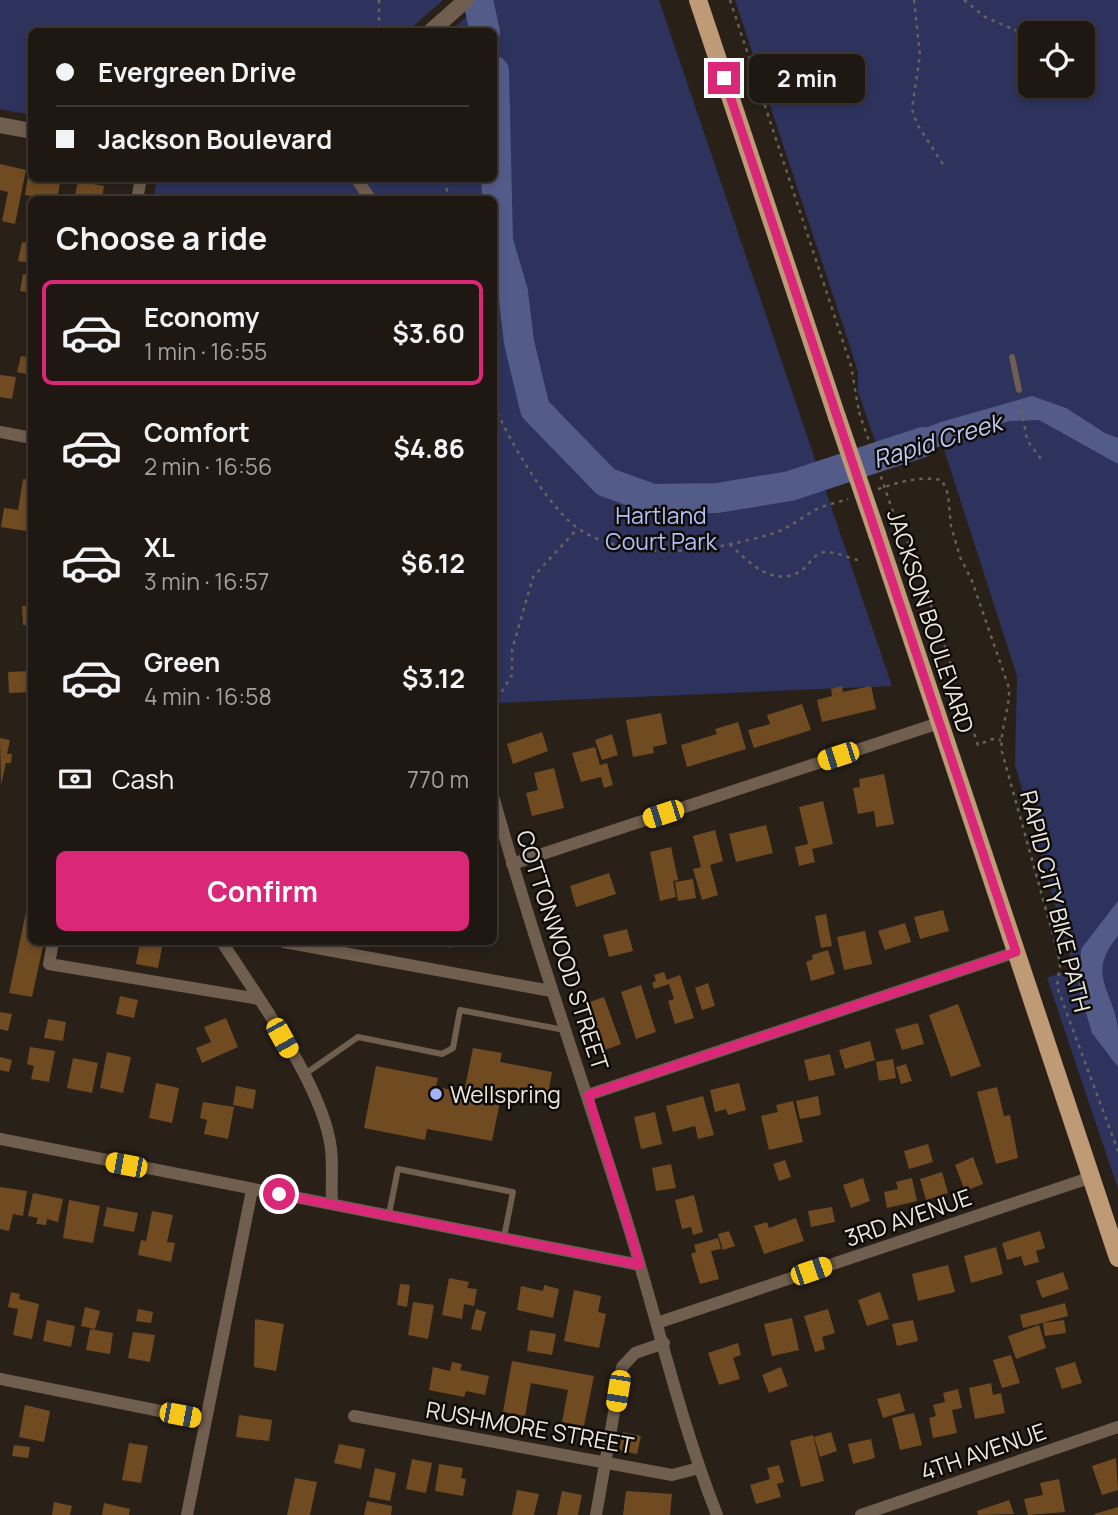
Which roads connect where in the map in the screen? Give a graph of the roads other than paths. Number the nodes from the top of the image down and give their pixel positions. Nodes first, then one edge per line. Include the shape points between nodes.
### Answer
1 (466, 0) edge
2 (698, 0) edge
3 (435, 28) edge
4 (0, 125) edge
5 (28, 130) edge
6 (1012, 357) dead end
7 (1019, 390) road end
8 (0, 432) edge
9 (28, 437) edge
10 (939, 723) junction
11 (497, 810) edge
12 (512, 864) junction
13 (52, 945) edge
14 (224, 945) edge
15 (300, 945) edge
16 (1016, 952) junction
17 (551, 991) junction
18 (259, 999) junction
19 (565, 1030) junction
20 (303, 1076) junction
21 (588, 1095) junction
22 (0, 1139) edge
23 (1092, 1177) junction
24 (252, 1190) junction
25 (332, 1202) junction
26 (389, 1214) junction
27 (504, 1237) junction
28 (1118, 1258) edge
29 (640, 1265) junction
30 (657, 1323) junction
31 (664, 1343) junction
32 (0, 1378) edge
33 (354, 1416) dead end
34 (205, 1420) junction
35 (1118, 1427) edge
36 (607, 1462) junction
37 (699, 1468) junction
38 (187, 1515) edge
39 (596, 1515) edge
40 (717, 1515) edge
41 (861, 1515) edge

1 - 3 street
2 - 10 main road, JACKSON BOULEVARD, bridge
4 - 5 street
6 - 7 lane
8 - 9 street
10 - 12 street
10 - 16 main road, JACKSON BOULEVARD
11 - 12 street, COTTONWOOD STREET
12 - 17 street, COTTONWOOD STREET
13 - 18 street via 49,964
14 - 18 street
15 - 17 street
16 - 21 street
16 - 23 main road, JACKSON BOULEVARD
17 - 19 street, COTTONWOOD STREET
18 - 20 street
19 - 20 lane via 460,1010 453,1048 442,1054 358,1037
19 - 21 street, COTTONWOOD STREET
20 - 25 street via 331,1147
21 - 29 street, COTTONWOOD STREET
22 - 24 street
23 - 28 main road, JACKSON BOULEVARD
23 - 30 street, 3RD AVENUE
24 - 25 street
24 - 34 street
25 - 26 street
26 - 27 street
26 - 27 lane via 398,1169 513,1192
27 - 29 street
29 - 30 street, COTTONWOOD STREET
30 - 31 street, COTTONWOOD STREET
31 - 36 street via 635,1353 622,1367
31 - 37 street, COTTONWOOD STREET
32 - 34 street
33 - 36 street, RUSHMORE STREET
34 - 38 street
35 - 41 street, 4TH AVENUE
36 - 37 street, RUSHMORE STREET via 673,1475
36 - 39 street
37 - 40 street, COTTONWOOD STREET

